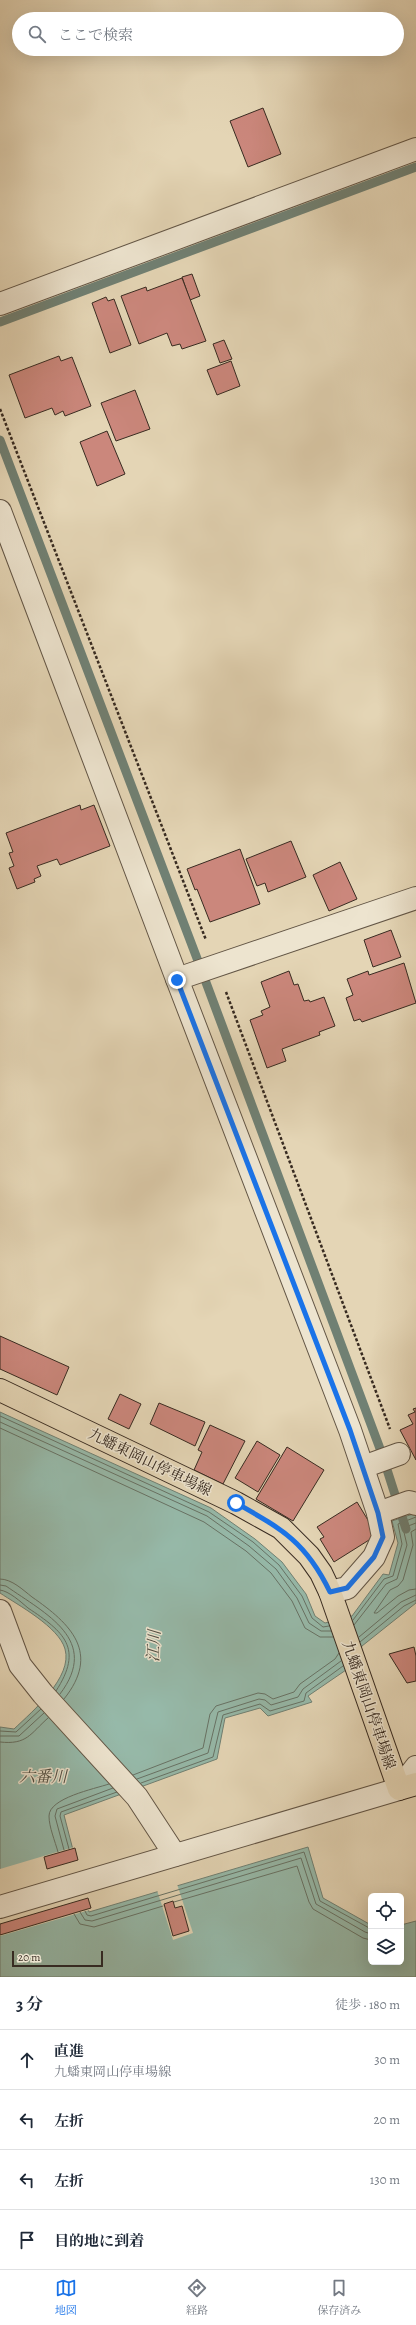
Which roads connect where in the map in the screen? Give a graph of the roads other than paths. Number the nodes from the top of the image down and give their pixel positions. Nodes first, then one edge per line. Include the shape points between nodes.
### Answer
1 (416, 148) edge
2 (0, 304) edge
3 (0, 510) edge
4 (416, 898) edge
5 (184, 977) junction
6 (0, 1390) edge
7 (413, 1503) edge
8 (383, 1511) junction
9 (330, 1592) junction
10 (0, 1611) edge
11 (416, 1767) edge
12 (407, 1786) edge
13 (175, 1855) junction
14 (0, 1907) edge

1 - 2 street
3 - 5 street
4 - 5 street
5 - 8 street via 382,1461
6 - 9 main road, 九蟠東岡山停車場線 via 236,1503 281,1528 309,1556
7 - 8 street
8 - 9 street via 383,1537 374,1557 347,1588
9 - 12 main road, 九蟠東岡山停車場線 via 354,1661
10 - 13 street via 20,1665 43,1694 137,1796
11 - 12 street
12 - 13 street
13 - 14 street

